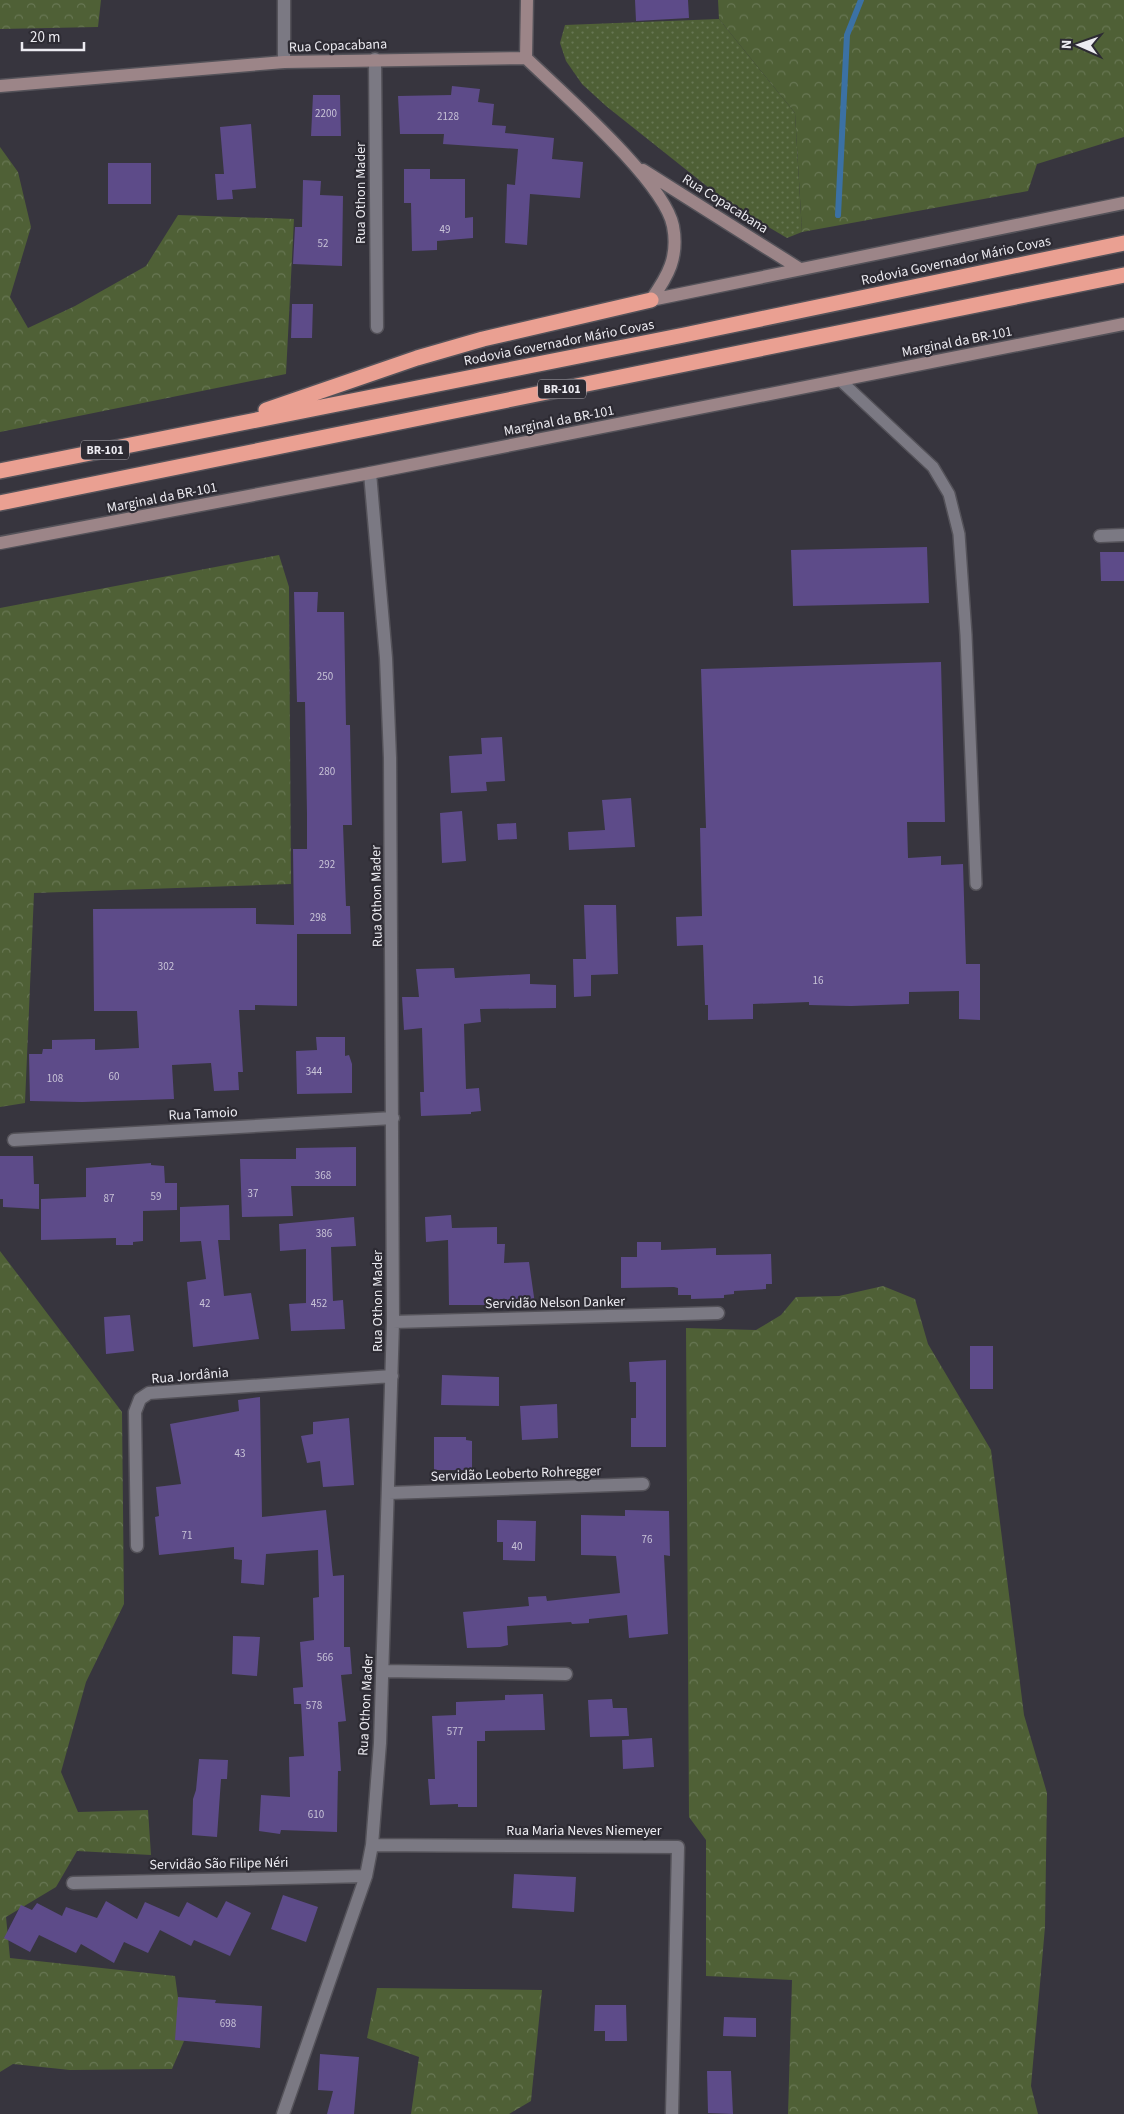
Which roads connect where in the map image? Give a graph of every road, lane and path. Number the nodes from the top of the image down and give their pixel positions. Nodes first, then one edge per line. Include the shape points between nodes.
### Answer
1 (284, 0) edge
2 (528, 0) edge
3 (526, 58) junction
4 (376, 59) junction
5 (284, 62) junction
6 (0, 86) edge
7 (634, 164) junction
8 (1124, 204) edge
9 (1124, 243) edge
10 (800, 270) junction
11 (1124, 275) edge
12 (651, 300) junction
13 (1124, 324) edge
14 (377, 327) dead end
15 (841, 381) junction
16 (209, 429) junction
17 (0, 471) edge
18 (370, 474) junction
19 (0, 503) edge
20 (1124, 535) edge
21 (1100, 536) dead end
22 (0, 543) edge
23 (976, 884) dead end
24 (393, 1118) junction
25 (14, 1140) dead end
26 (718, 1313) dead end
27 (393, 1322) junction
28 (392, 1376) junction
29 (643, 1484) dead end
30 (389, 1493) junction
31 (137, 1546) dead end
32 (383, 1671) junction
33 (566, 1674) dead end
34 (372, 1845) junction
35 (366, 1876) junction
36 (72, 1883) dead end
37 (283, 2114) edge
38 (672, 2114) edge

1 - 5 street
2 - 3 main road
3 - 4 main road, Rua Copacabana
3 - 7 main road, Rua Copacabana
4 - 5 main road, Rua Copacabana
4 - 14 street, Rua Othon Mader
5 - 6 main road, Rua Copacabana
7 - 10 main road, Rua Copacabana
7 - 12 main road, Rua Copacabana via 666,205 673,226 674,249 669,275
8 - 10 main road
9 - 16 highway, Rodovia Governador Mário Covas / BR-101 via 675,337
10 - 12 main road
11 - 19 highway, BR-101
12 - 16 highway via 436,352
13 - 15 main road, Marginal da BR-101
15 - 18 main road, Marginal da BR-101
15 - 23 lane via 933,467 951,502 959,534 966,635
16 - 17 highway, Rodovia Governador Mário Covas / BR-101
18 - 22 main road, Marginal da BR-101
18 - 24 street, Rua Othon Mader via 386,658 390,758
20 - 21 street
24 - 25 street, Rua Tamoio
24 - 27 street, Rua Othon Mader
26 - 27 street, Servidão Nelson Danker
27 - 28 street, Rua Othon Mader
28 - 30 street, Rua Othon Mader
28 - 31 street, Rua Jordânia via 149,1393 140,1399 135,1412
29 - 30 street, Servidão Leoberto Rohregger
30 - 32 street, Rua Othon Mader
32 - 33 street
32 - 34 street, Rua Othon Mader
34 - 35 street, Rua Othon Mader
34 - 38 street, Rua Maria Neves Niemeyer via 678,1847
35 - 36 street, Servidão São Filipe Néri
35 - 37 street, Rua Othon Mader

